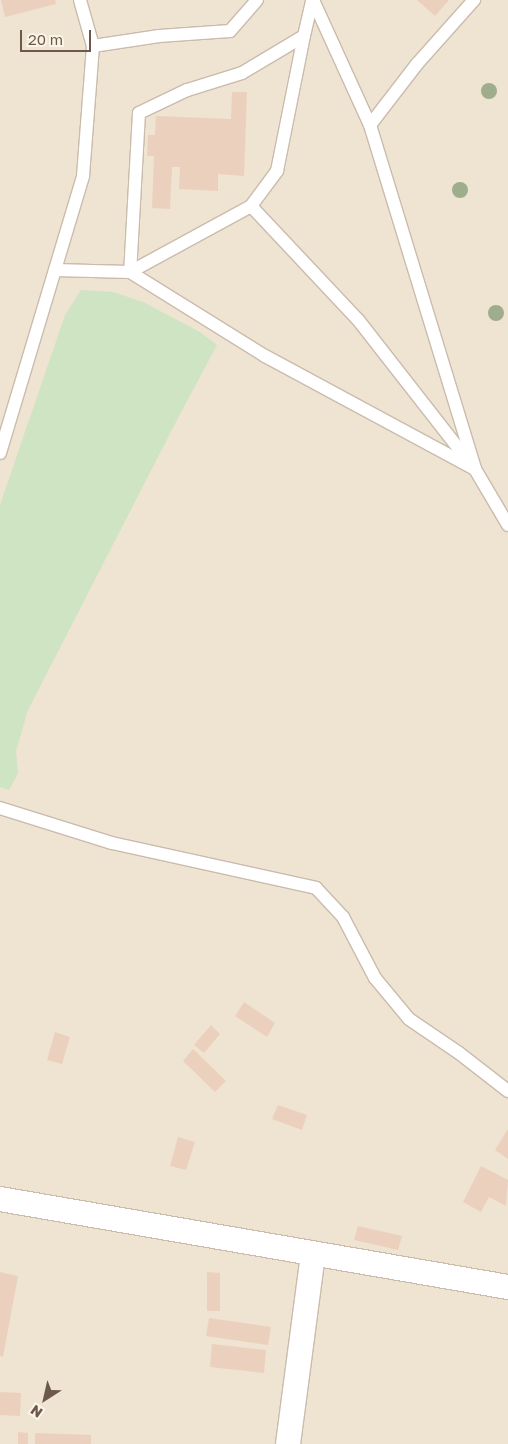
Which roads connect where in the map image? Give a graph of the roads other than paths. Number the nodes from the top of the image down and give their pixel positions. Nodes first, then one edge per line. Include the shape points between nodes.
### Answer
1 (80, 0) edge
2 (257, 0) edge
3 (312, 0) edge
4 (474, 0) edge
5 (304, 36) junction
6 (93, 46) junction
7 (370, 125) junction
8 (250, 206) junction
9 (55, 270) junction
10 (130, 272) junction
11 (0, 453) edge
12 (474, 469) junction
13 (508, 525) edge
14 (0, 808) edge
15 (508, 1091) edge
16 (0, 1199) edge
17 (313, 1255) junction
18 (508, 1287) edge
19 (288, 1444) edge

1 - 6 lane
2 - 6 lane via 230,30
3 - 5 lane
3 - 7 lane
4 - 7 lane via 417,64
5 - 8 lane via 277,171
5 - 10 lane via 242,73 187,90 138,113
6 - 9 lane via 84,176
7 - 12 lane
8 - 10 lane
8 - 12 lane via 359,321
9 - 10 lane
9 - 11 lane
10 - 12 lane via 265,356
12 - 13 lane
14 - 15 lane via 112,843 316,888 343,917 375,978 410,1019
16 - 17 street
17 - 18 street
17 - 19 street

